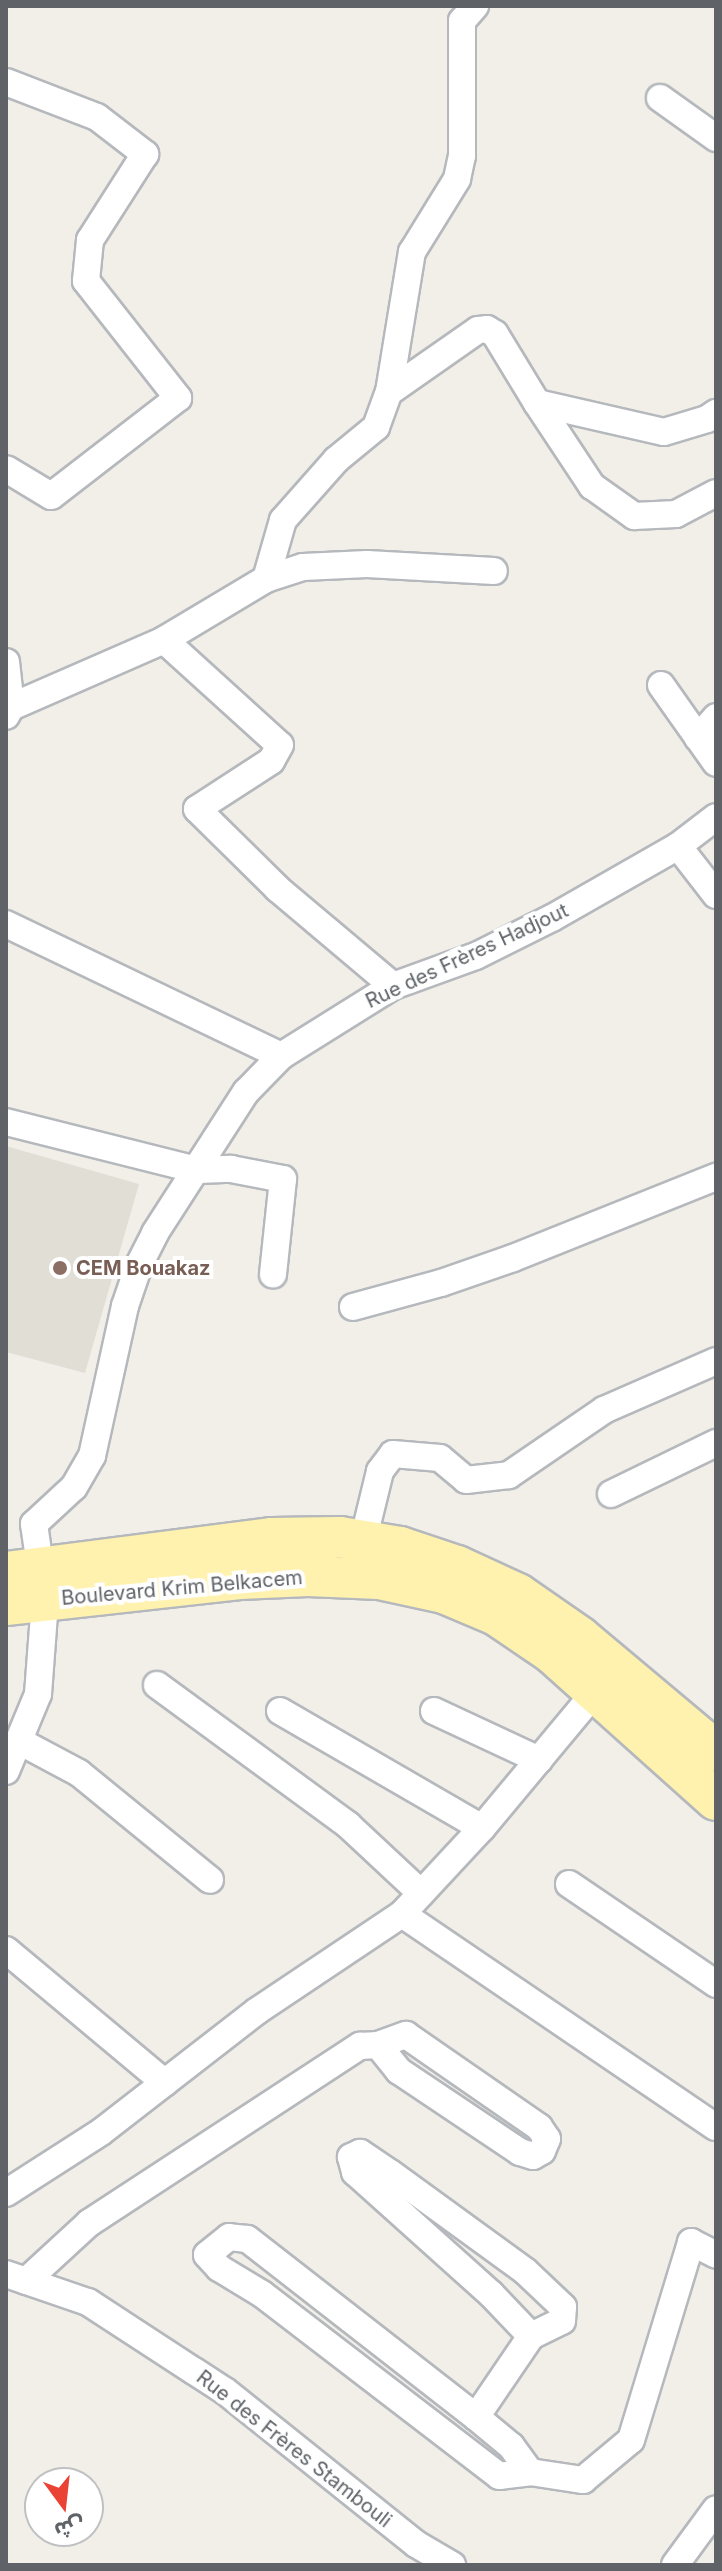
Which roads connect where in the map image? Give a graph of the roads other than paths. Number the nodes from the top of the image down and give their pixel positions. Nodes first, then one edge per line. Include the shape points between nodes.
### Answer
1 (475, 6) edge
2 (6, 82) edge
3 (660, 98) dead end
4 (716, 138) edge
5 (389, 392) junction
6 (537, 403) junction
7 (716, 413) edge
8 (6, 469) edge
9 (716, 493) edge
10 (494, 571) dead end
11 (266, 579) junction
12 (164, 640) junction
13 (6, 662) edge
14 (661, 685) dead end
15 (9, 711) edge
16 (716, 717) edge
17 (698, 738) junction
18 (716, 763) edge
19 (716, 817) edge
20 (678, 846) junction
21 (716, 895) edge
22 (6, 924) edge
23 (393, 986) junction
24 (281, 1056) junction
25 (6, 1122) edge
26 (197, 1170) junction
27 (716, 1177) edge
28 (273, 1274) dead end
29 (353, 1307) dead end
30 (716, 1361) edge
31 (716, 1443) edge
32 (611, 1494) dead end
33 (363, 1541) junction
34 (24, 1586) edge
35 (157, 1685) dead end
36 (596, 1691) junction
37 (280, 1711) dead end
38 (434, 1711) dead end
39 (19, 1741) junction
40 (716, 1751) edge
41 (539, 1760) junction
42 (6, 1771) edge
43 (716, 1800) edge
44 (482, 1828) junction
45 (210, 1880) dead end
46 (569, 1884) dead end
47 (421, 1893) junction
48 (402, 1914) junction
49 (6, 1950) edge
50 (716, 1984) edge
51 (378, 2045) junction
52 (165, 2083) junction
53 (716, 2127) edge
54 (6, 2193) edge
55 (716, 2255) edge
56 (12, 2275) edge
57 (531, 2336) junction
58 (476, 2417) junction
59 (530, 2472) junction
60 (716, 2509) edge
61 (452, 2565) edge
62 (675, 2565) edge

1 - 5 street via 462,21 462,156 457,179 412,252
2 - 8 street via 97,117 145,154 90,240 86,281 178,398 51,496
3 - 4 street
5 - 6 street via 478,330 487,329
5 - 11 street via 376,427 336,460 283,520
6 - 7 street via 664,432
6 - 9 street via 592,486 634,516 676,514
10 - 11 street via 367,564 303,567
11 - 12 street
12 - 15 street
12 - 23 street via 280,745 271,761 197,809 247,862
13 - 15 street
14 - 17 street
16 - 17 street
17 - 18 street
19 - 20 street, Rue des Frères Hadjout
20 - 21 street
20 - 23 street, Rue des Frères Hadjout via 476,956
22 - 24 street
23 - 24 street, Rue des Frères Hadjout
24 - 26 street, Rue des Frères Hadjout via 246,1092
25 - 26 street
26 - 28 street via 231,1169 283,1179
26 - 34 street, Rue des Frères Hadjout via 139,1265 92,1456 74,1487 34,1524
27 - 29 street via 513,1258
30 - 33 street via 604,1410 509,1475 466,1480 440,1458 393,1454 380,1471
31 - 32 street
33 - 34 main road, Boulevard Krim Belkacem via 271,1538
33 - 40 main road, Boulevard Krim Belkacem via 457,1566 518,1594 580,1637
34 - 36 main road, Boulevard Krim Belkacem via 308,1576 379,1579 444,1593 496,1615
34 - 39 street, Rue des Frères Hadjout via 38,1694
35 - 47 street via 348,1825
36 - 41 street
36 - 43 main road, Boulevard Krim Belkacem
37 - 44 street
38 - 41 street
39 - 42 street, Rue des Frères Hadjout
39 - 45 street via 88,1780
41 - 44 street
44 - 47 street
46 - 50 street
47 - 48 street
48 - 52 street via 257,2011
48 - 53 street
49 - 52 street
51 - 51 street via 399,2071 520,2152 533,2156 542,2151 547,2139 539,2127 406,2035
51 - 56 street via 360,2046
52 - 54 street
55 - 59 street via 691,2242 631,2440 583,2480
56 - 61 street, Rue des Frères Stambouli via 88,2302 225,2391 416,2544
57 - 57 street via 562,2321 563,2307 525,2271 390,2173 360,2153 351,2157 355,2172 370,2188
57 - 58 street
58 - 59 street via 511,2446
58 - 59 street via 247,2239 229,2237 207,2255 499,2476
60 - 62 street

